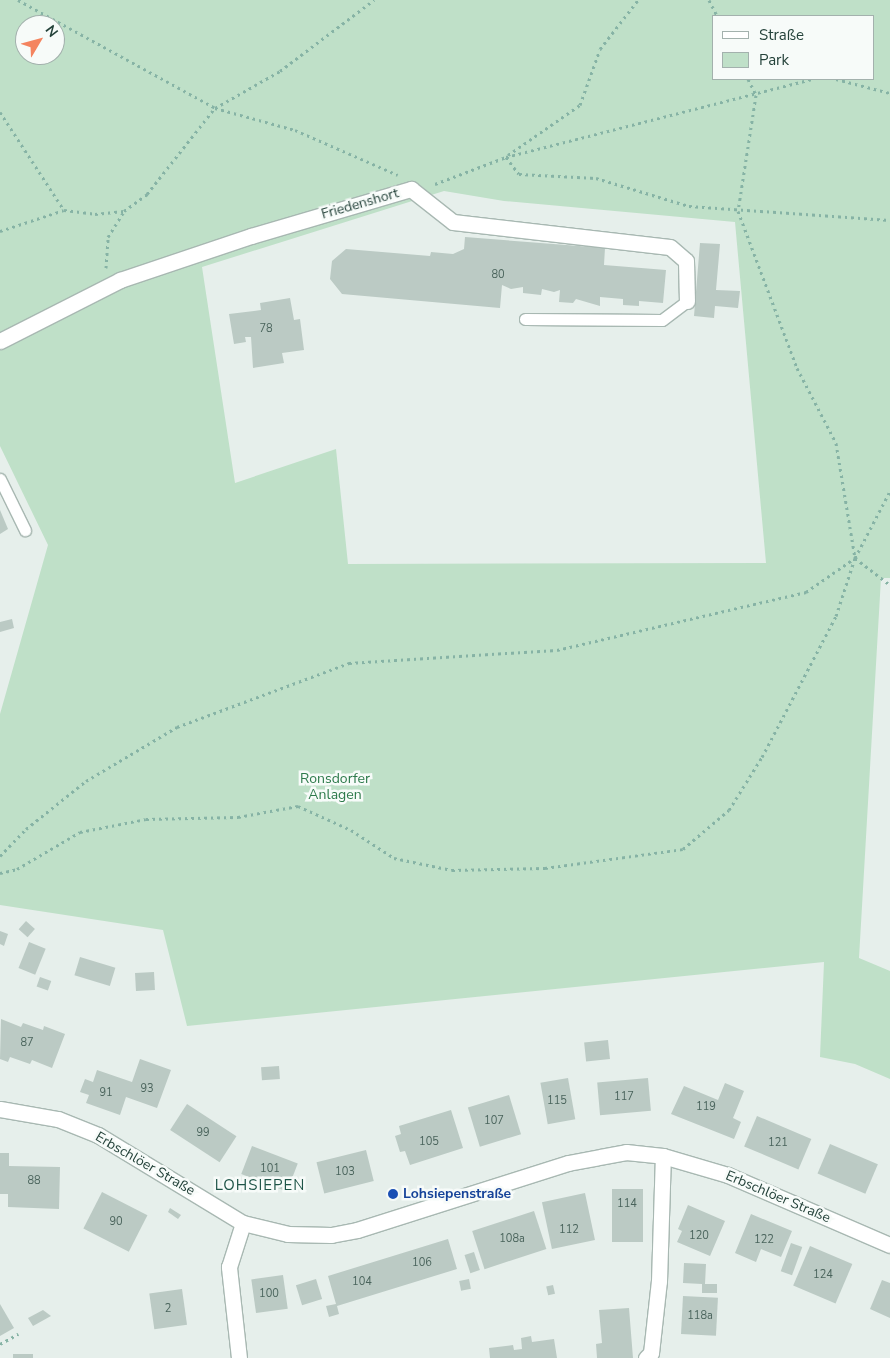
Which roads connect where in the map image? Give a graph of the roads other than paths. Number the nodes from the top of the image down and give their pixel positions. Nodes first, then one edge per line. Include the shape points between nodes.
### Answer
1 (686, 301) joint
2 (526, 319) dead end
3 (0, 341) edge
4 (0, 479) edge
5 (25, 530) dead end
6 (0, 1109) edge
7 (663, 1156) junction
8 (243, 1222) junction
9 (890, 1244) edge
10 (239, 1358) edge
11 (646, 1358) edge

1 - 2 lane via 662,320
1 - 3 street, Friedenshort via 686,261 670,247 452,222 411,189 251,236 108,286
4 - 5 lane
6 - 8 street, Erbschlöer Straße via 58,1119 98,1135
7 - 8 street, Erbschlöer Straße via 626,1152 568,1163 410,1214 332,1235 288,1234
7 - 9 street, Erbschlöer Straße via 728,1175
7 - 11 street via 659,1281 651,1353
8 - 10 street via 229,1267

